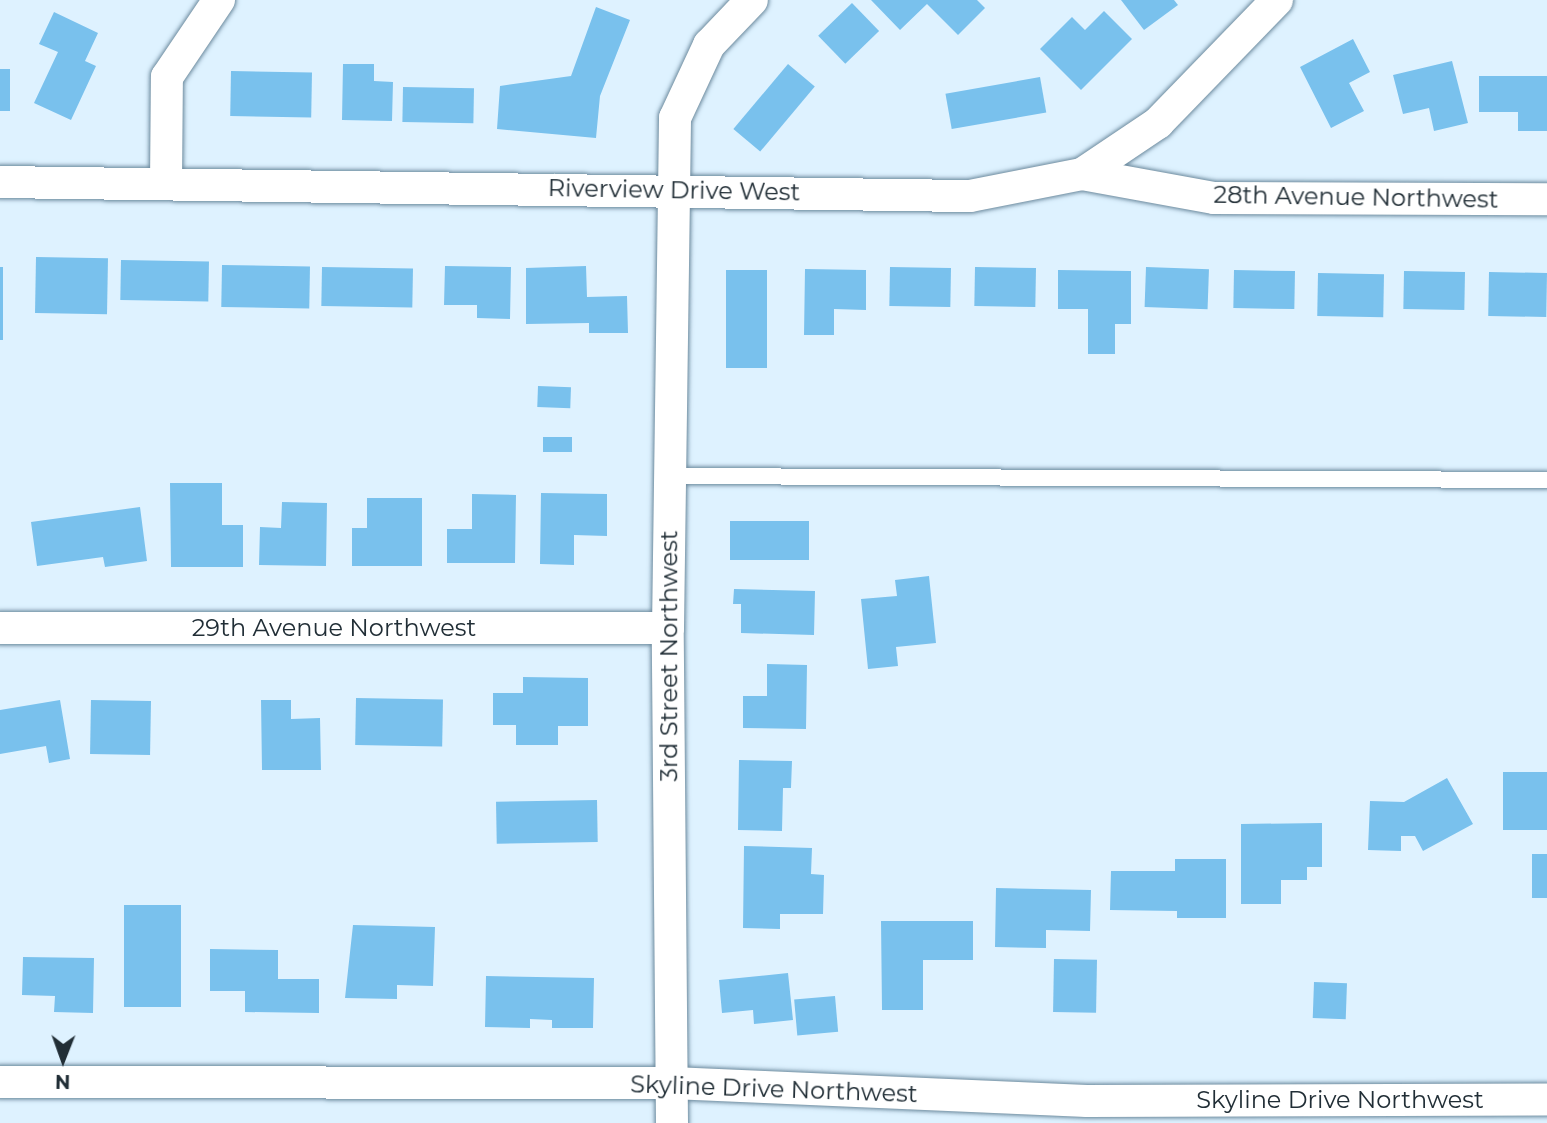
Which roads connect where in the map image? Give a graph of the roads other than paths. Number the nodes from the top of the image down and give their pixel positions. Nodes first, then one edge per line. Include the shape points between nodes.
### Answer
1 (219, 0) edge
2 (752, 0) edge
3 (1277, 0) edge
4 (1082, 174) junction
5 (0, 182) edge
6 (166, 183) junction
7 (671, 189) junction
8 (1547, 199) edge
9 (669, 476) junction
10 (1547, 480) edge
11 (0, 628) edge
12 (668, 628) junction
13 (0, 1082) edge
14 (672, 1083) junction
15 (1547, 1099) edge
16 (672, 1123) edge

1 - 6 street via 166,77
2 - 7 street, 3rd Street Northwest via 709,45 686,84 675,118
3 - 4 street, Riverview Drive West via 1158,122
4 - 7 street, Riverview Drive West via 970,196
4 - 8 street, 28th Avenue Northwest via 1214,198
5 - 6 street, Riverview Drive West
6 - 7 street, Riverview Drive West
7 - 9 street, 3rd Street Northwest
9 - 10 lane
9 - 12 street, 3rd Street Northwest
11 - 12 street, 29th Avenue Northwest
12 - 14 street, 3rd Street Northwest
13 - 14 street, Skyline Drive Northwest
14 - 15 street, Skyline Drive Northwest via 1087,1101
14 - 16 street, 3rd Street Northwest

